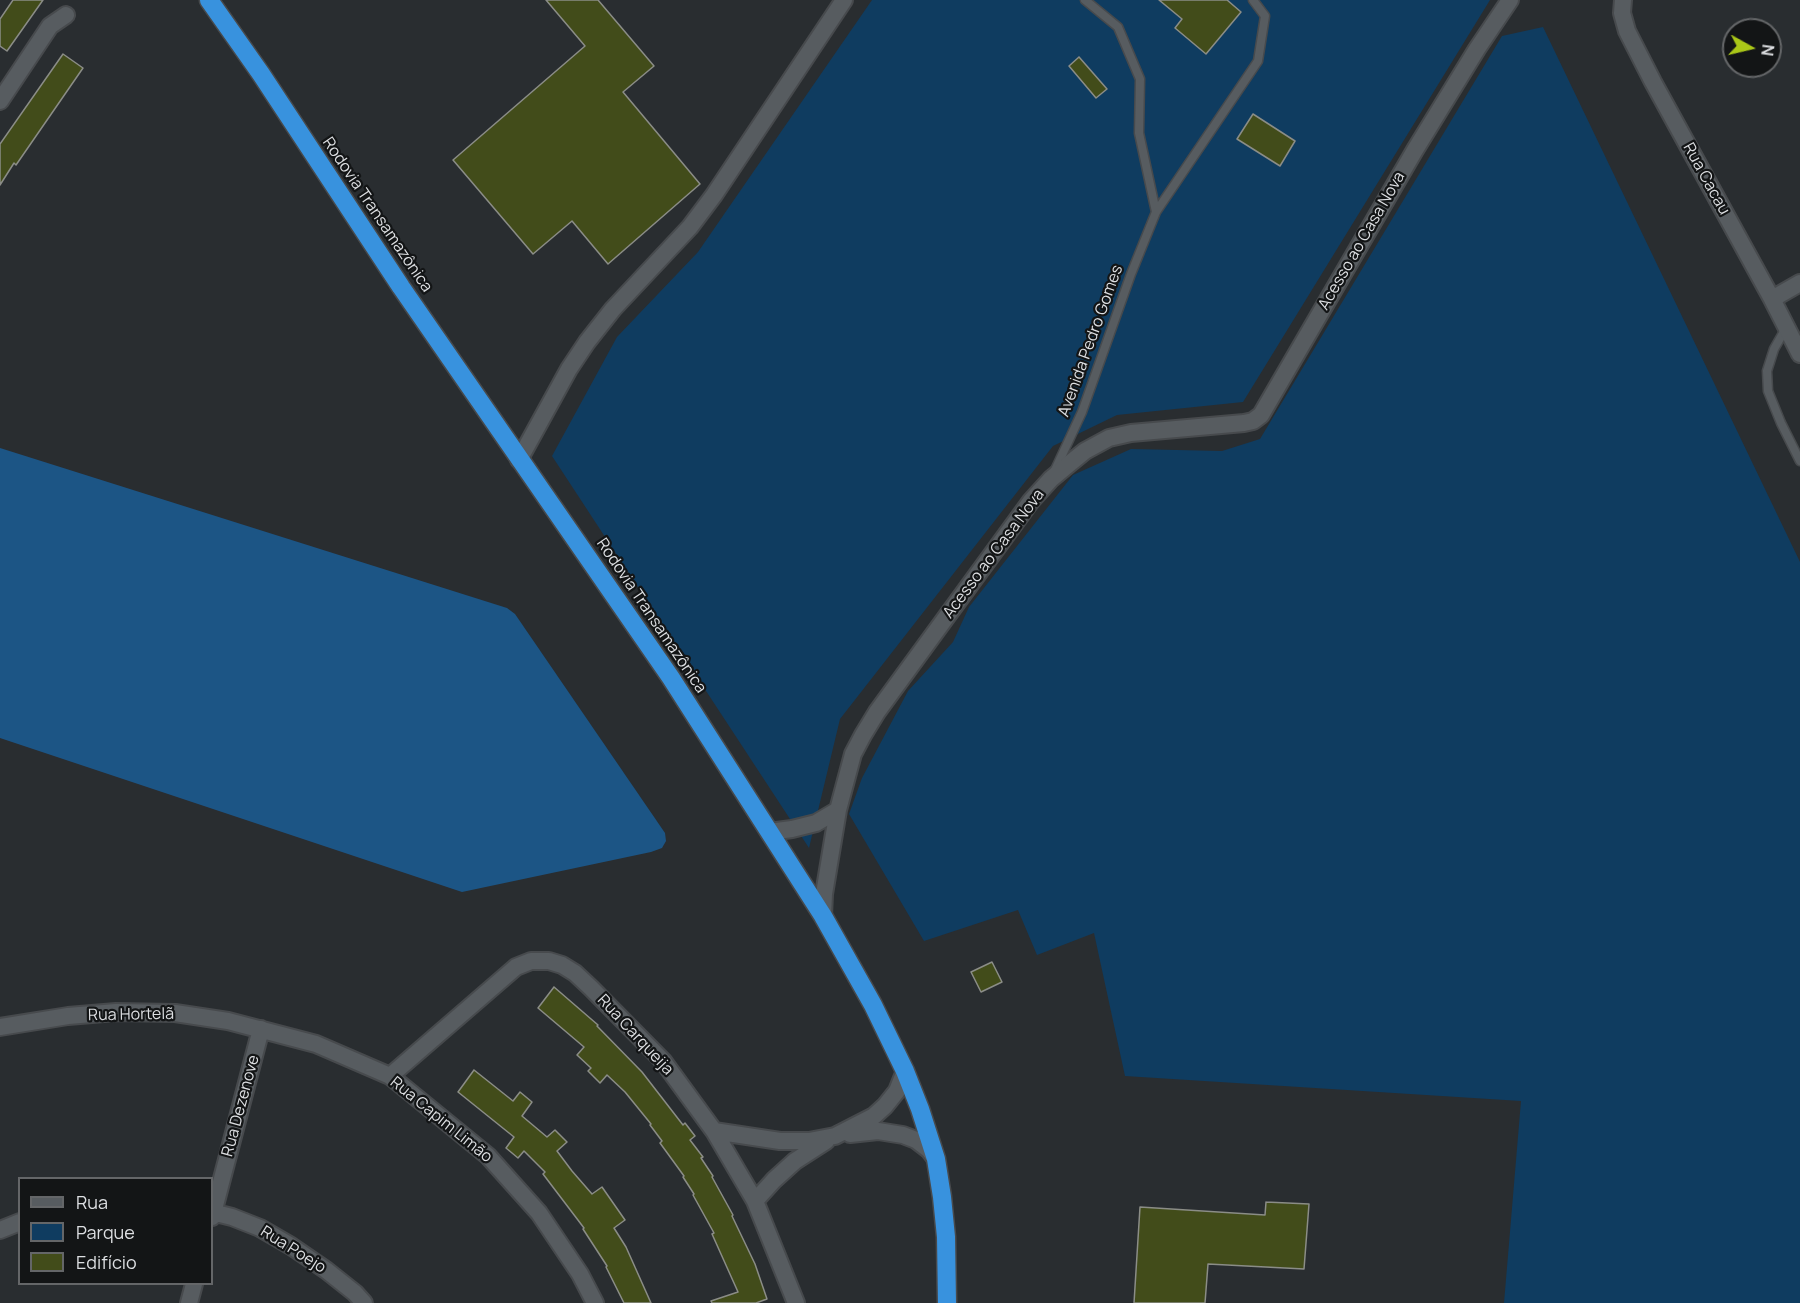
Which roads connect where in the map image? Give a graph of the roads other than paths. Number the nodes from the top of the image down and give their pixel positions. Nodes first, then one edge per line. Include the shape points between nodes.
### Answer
1 (209, 0) edge
2 (844, 0) edge
3 (1085, 0) edge
4 (1253, 0) edge
5 (1510, 0) edge
6 (1623, 0) edge
7 (66, 15) dead end
8 (0, 101) edge
9 (1156, 212) junction
10 (1800, 282) edge
11 (1772, 299) junction
12 (1786, 328) junction
13 (1800, 354) edge
14 (519, 460) junction
15 (1800, 461) edge
16 (1051, 479) junction
17 (838, 810) junction
18 (769, 832) junction
19 (823, 916) junction
20 (0, 1027) edge
21 (261, 1029) junction
22 (905, 1071) junction
23 (390, 1076) junction
24 (714, 1131) junction
25 (836, 1136) junction
26 (936, 1159) junction
27 (755, 1201) junction
28 (213, 1210) edge
29 (213, 1214) edge
30 (18, 1223) edge
31 (0, 1230) edge
32 (194, 1285) edge
33 (189, 1303) edge
34 (364, 1303) edge
35 (595, 1303) edge
36 (796, 1303) edge
37 (947, 1303) edge

1 - 14 highway, Rodovia Transamazônica
2 - 14 street via 690,227 587,342
3 - 9 lane via 1118,27 1140,79 1138,133
4 - 9 lane, Avenida Pedro Gomes via 1265,16 1258,61
5 - 16 street, Acesso ao Casa Nova via 1415,150 1261,415 1244,423 1109,438 1085,451
6 - 11 street, Rua Cacau via 1627,31
7 - 8 street via 50,26
9 - 16 lane, Avenida Pedro Gomes via 1082,412
10 - 11 street
11 - 12 street, Rua Cacau
12 - 13 street, Rua Cacau
12 - 15 lane via 1767,371 1768,391
14 - 18 highway, Rodovia Transamazônica via 671,678
16 - 17 street, Acesso ao Casa Nova via 877,712 854,754
17 - 18 street via 816,823
17 - 19 street, Acesso ao Casa Nova
18 - 19 highway, Rodovia Transamazônica
19 - 22 highway, Rodovia Transamazônica
20 - 21 street, Rua Hortelã via 116,1012 175,1013
21 - 23 street, Rua Capim Limão via 316,1044
21 - 28 street, Rua Dezenove
22 - 25 street via 885,1106
22 - 26 highway, Rodovia Transamazônica
23 - 24 street, Rua Carqueija via 516,967 531,961 549,961 562,965 583,981 663,1061
23 - 35 street, Rua Capim Limão via 488,1156 539,1213
24 - 25 street via 788,1141
24 - 27 street, Rua Carqueija
25 - 26 street via 865,1131 903,1135 916,1140
25 - 27 street via 795,1161
26 - 37 highway, Rodovia Transamazônica via 946,1237
27 - 36 street, Rua Carqueija
29 - 34 street, Rua Poejo via 260,1228 291,1246
30 - 31 street
32 - 33 street

